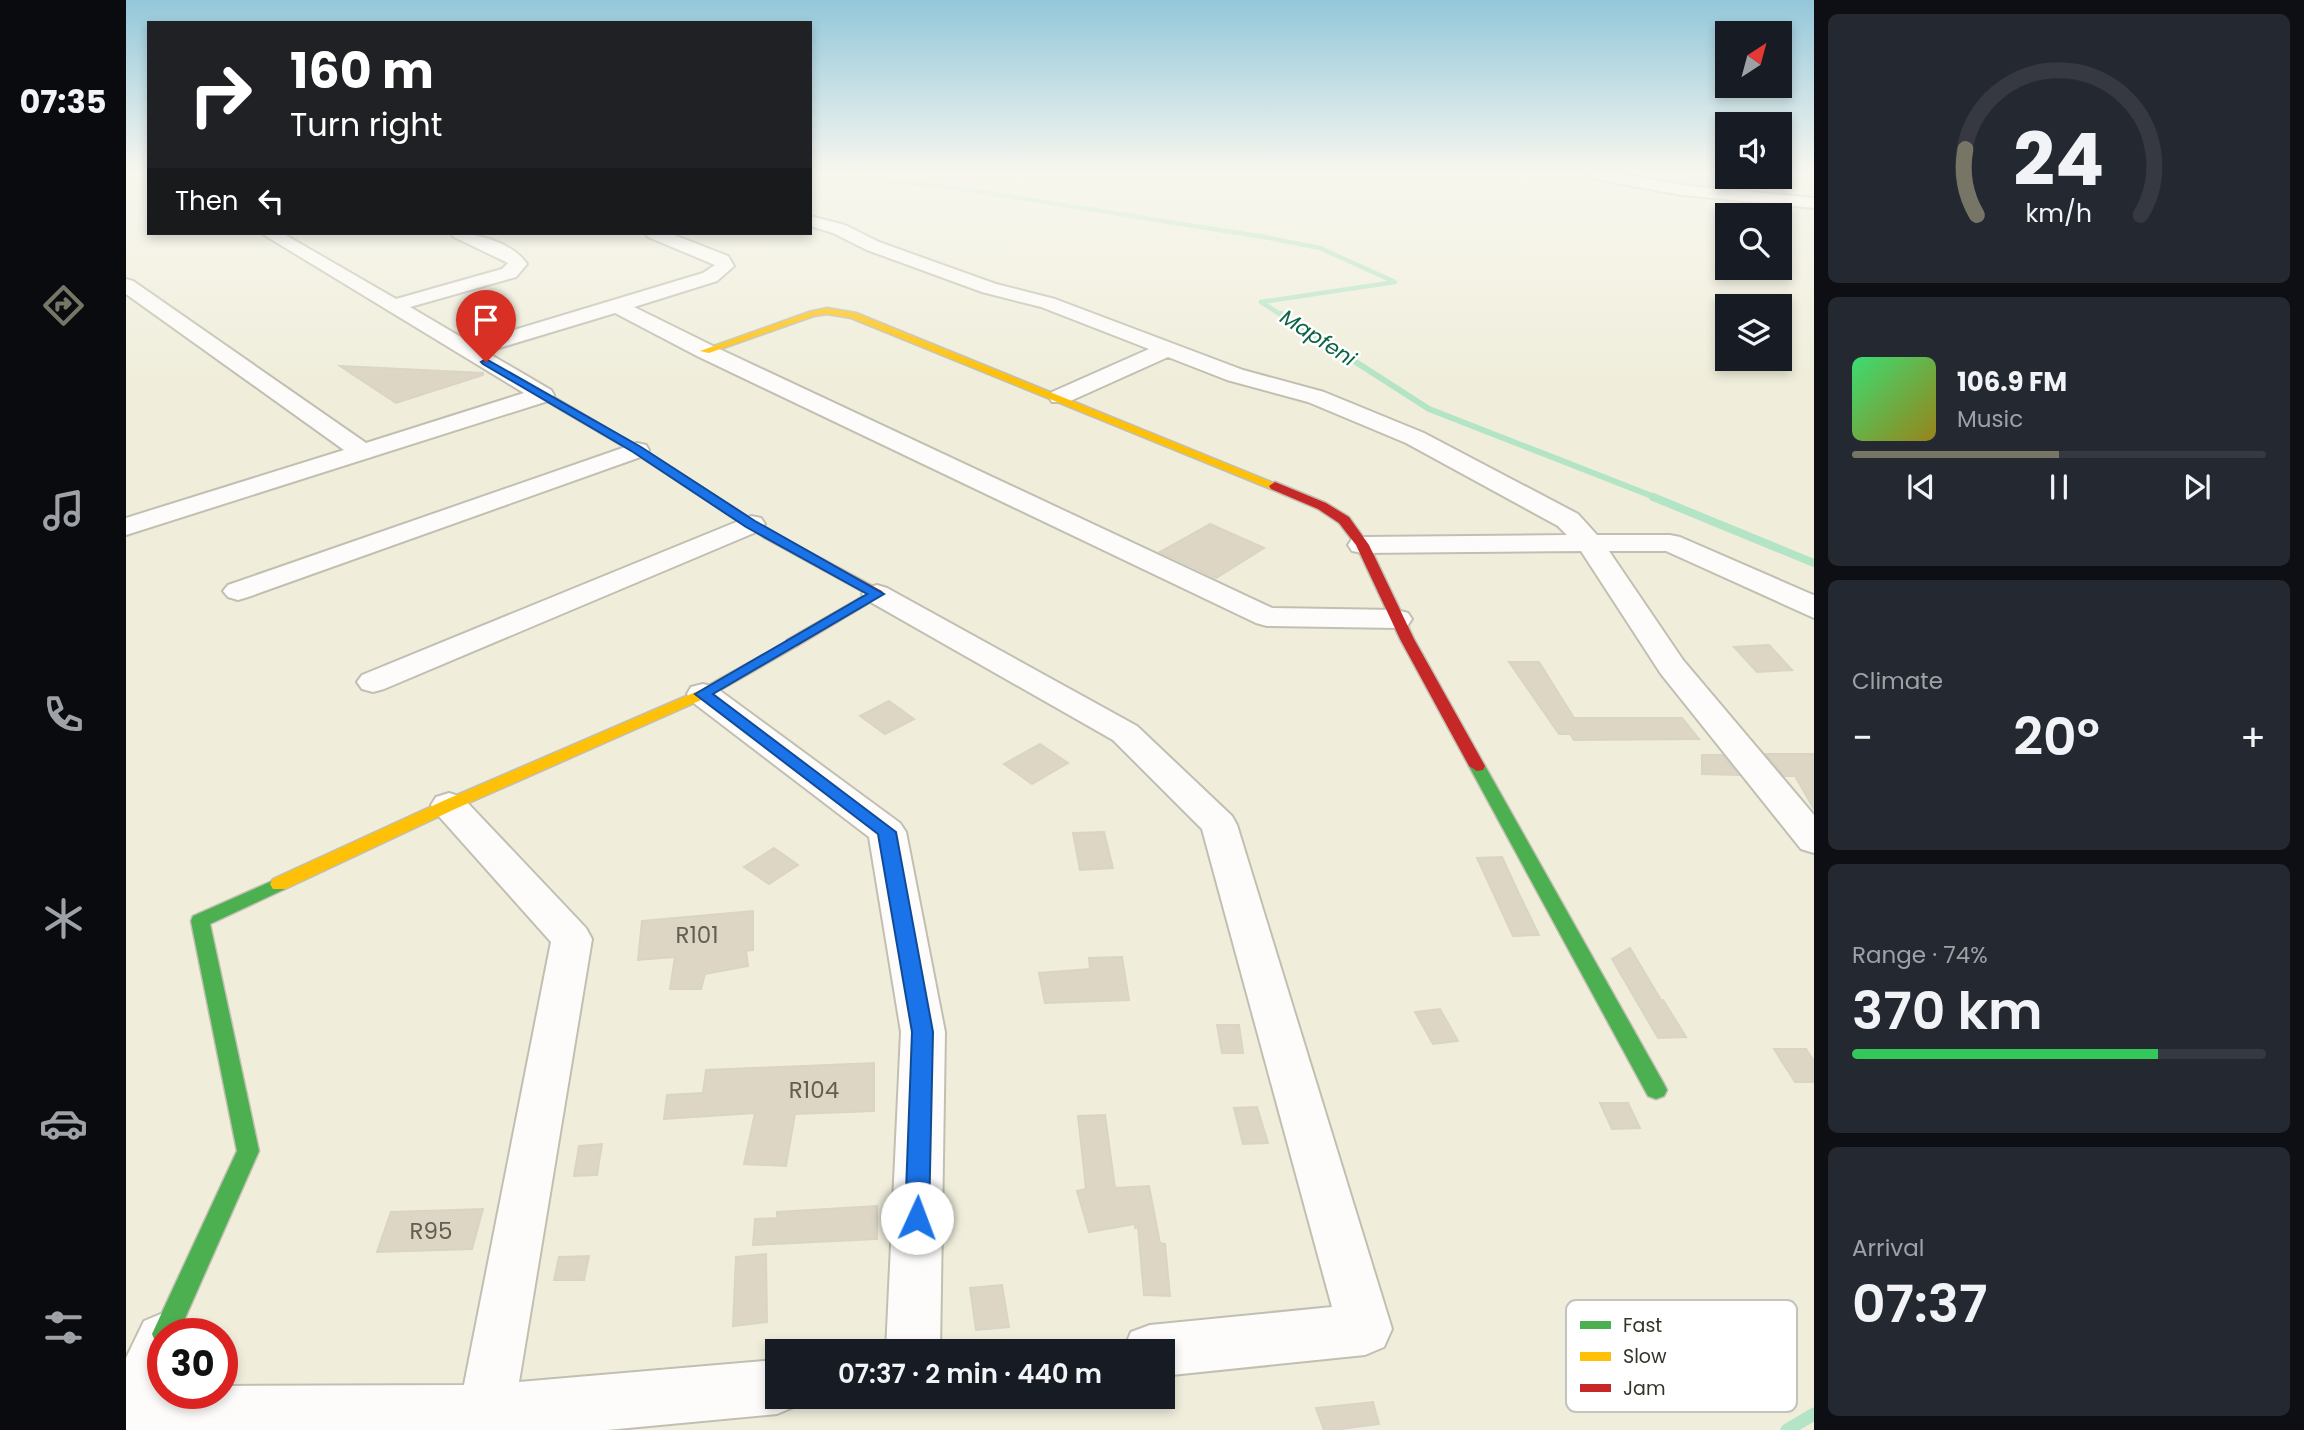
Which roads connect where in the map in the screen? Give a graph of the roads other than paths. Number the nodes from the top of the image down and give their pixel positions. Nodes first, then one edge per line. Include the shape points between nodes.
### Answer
1 (283, 241) edge
2 (477, 241) edge
3 (673, 241) edge
4 (862, 241) edge
5 (126, 285) edge
6 (136, 303) edge
7 (615, 305) junction
8 (393, 306) junction
9 (1167, 349) junction
10 (468, 351) junction
11 (705, 351) junction
12 (543, 395) junction
13 (1060, 397) junction
14 (637, 450) junction
15 (363, 452) junction
16 (751, 524) junction
17 (126, 527) edge
18 (1589, 543) junction
19 (1362, 545) junction
20 (238, 591) dead end
21 (877, 594) junction
22 (1814, 609) edge
23 (1397, 619) junction
24 (373, 682) dead end
25 (703, 694) junction
26 (449, 805) junction
27 (1814, 840) edge
28 (1656, 1090) dead end
29 (172, 1318) edge
30 (913, 1339) edge
31 (1175, 1348) edge
32 (147, 1372) edge
33 (765, 1388) edge
34 (486, 1413) junction
35 (127, 1414) edge

1 - 8 street
2 - 8 street via 518,264 509,273
3 - 7 street via 721,260 725,266 710,277
4 - 9 street
5 - 6 street
6 - 15 street
7 - 10 street
7 - 11 street
8 - 10 street
9 - 13 street
9 - 18 street via 1235,375 1316,397 1415,438 1569,520
10 - 12 street
11 - 13 street via 811,314 839,312
11 - 23 street via 1266,617
12 - 14 street
12 - 15 street
13 - 19 street via 1322,506 1344,520
14 - 16 street
14 - 20 street
15 - 17 street
16 - 21 street
16 - 24 street
18 - 19 street
18 - 22 street via 1670,543
18 - 27 street via 1672,667
19 - 23 street
21 - 25 street
21 - 31 street via 1125,733 1219,825 1365,1329
23 - 28 street
25 - 26 street
25 - 30 street via 887,832 922,1032
26 - 29 street via 200,920 248,1151
26 - 34 street via 572,939
32 - 35 street
33 - 34 street
34 - 35 street

